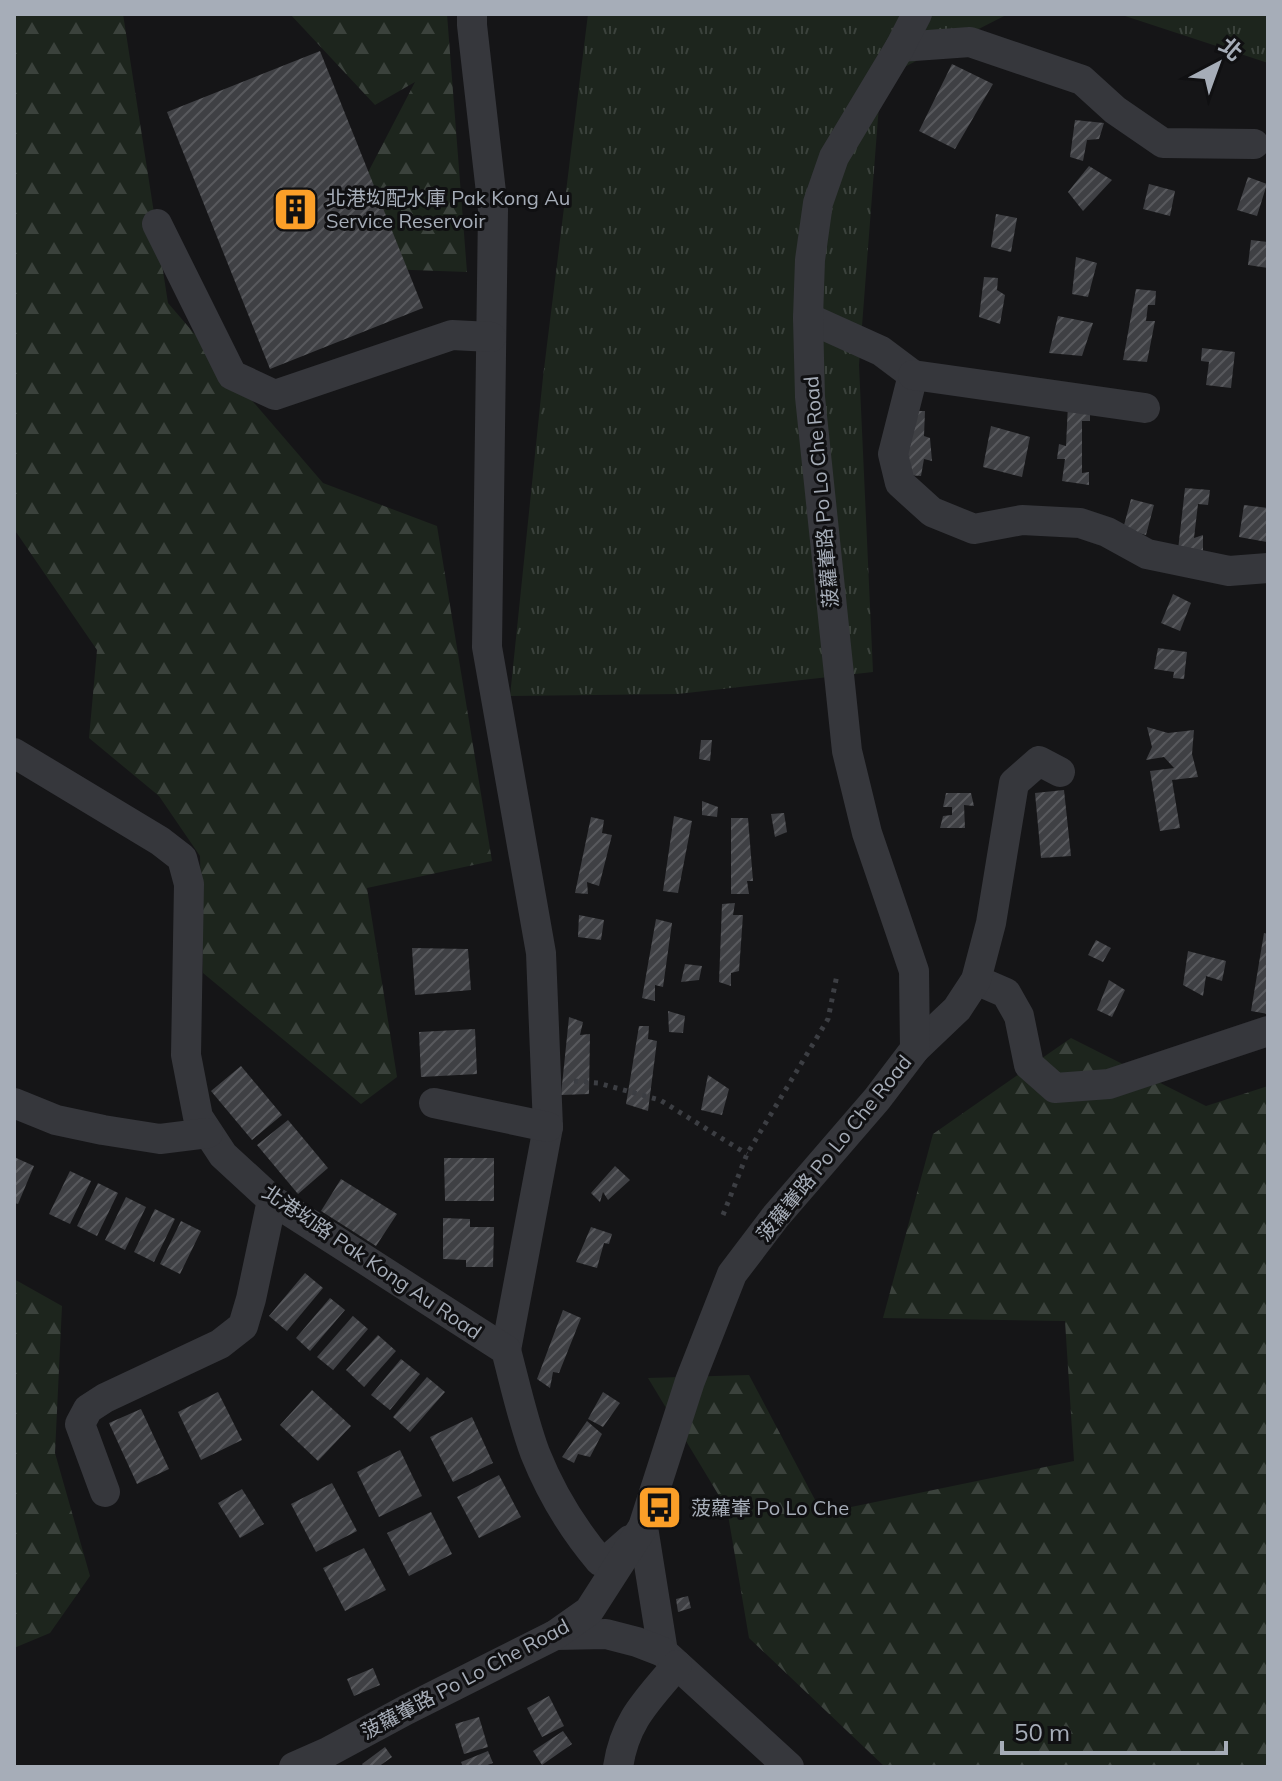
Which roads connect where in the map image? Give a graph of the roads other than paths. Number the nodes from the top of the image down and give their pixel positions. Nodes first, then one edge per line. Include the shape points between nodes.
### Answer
1 (472, 14) edge
2 (917, 14) edge
3 (900, 47) junction
4 (1254, 144) dead end
5 (157, 224) dead end
6 (808, 318) junction
7 (491, 337) junction
8 (913, 375) junction
9 (1145, 408) dead end
10 (1268, 568) edge
11 (14, 753) edge
12 (1060, 772) dead end
13 (976, 980) junction
14 (1268, 1031) edge
15 (915, 1049) junction
16 (14, 1103) edge
17 (434, 1103) dead end
18 (548, 1127) junction
19 (208, 1133) junction
20 (272, 1200) junction
21 (506, 1350) junction
22 (105, 1492) dead end
23 (643, 1527) junction
24 (555, 1635) junction
25 (670, 1659) junction
26 (748, 1730) junction
27 (294, 1767) edge
28 (618, 1767) edge
29 (754, 1767) edge
30 (789, 1767) edge

1 - 7 street via 493,210
2 - 3 street, 菠蘿輋路 Po Lo Che Road
3 - 4 street via 970,42 1082,80 1163,143
3 - 6 street, 菠蘿輋路 Po Lo Che Road via 846,134 822,191 810,260
5 - 7 street via 232,375 275,395 452,335
6 - 8 street via 881,351
6 - 15 street, 菠蘿輋路 Po Lo Che Road via 810,397 847,751 867,833 914,971
7 - 18 street via 487,647 541,953
8 - 9 street
8 - 10 street via 893,454 900,483 932,512 974,529 1022,520 1080,523 1147,554 1229,571
11 - 19 street, 北港㘭路 Pak Kong Au Road via 182,858 189,884 186,1055 198,1117
12 - 13 street via 1039,761 1014,783
13 - 14 street via 1006,993 1019,1016 1029,1065 1055,1088 1109,1084
13 - 15 street via 957,1009
15 - 23 street, 菠蘿輋路 Po Lo Che Road via 732,1274 690,1381
16 - 19 street via 56,1120 160,1139
17 - 18 street
18 - 21 street
19 - 20 street, 北港㘭路 Pak Kong Au Road via 223,1155
20 - 21 street, 北港㘭路 Pak Kong Au Road
20 - 22 street via 243,1326 220,1344 88,1409 80,1424
21 - 23 street via 535,1452 580,1537 600,1561
23 - 24 street, 菠蘿輋路 Po Lo Che Road via 589,1611
23 - 25 street
24 - 25 street via 606,1634
24 - 27 street, 菠蘿輋路 Po Lo Che Road
25 - 26 street
25 - 28 street via 634,1717
26 - 29 street
26 - 30 street

